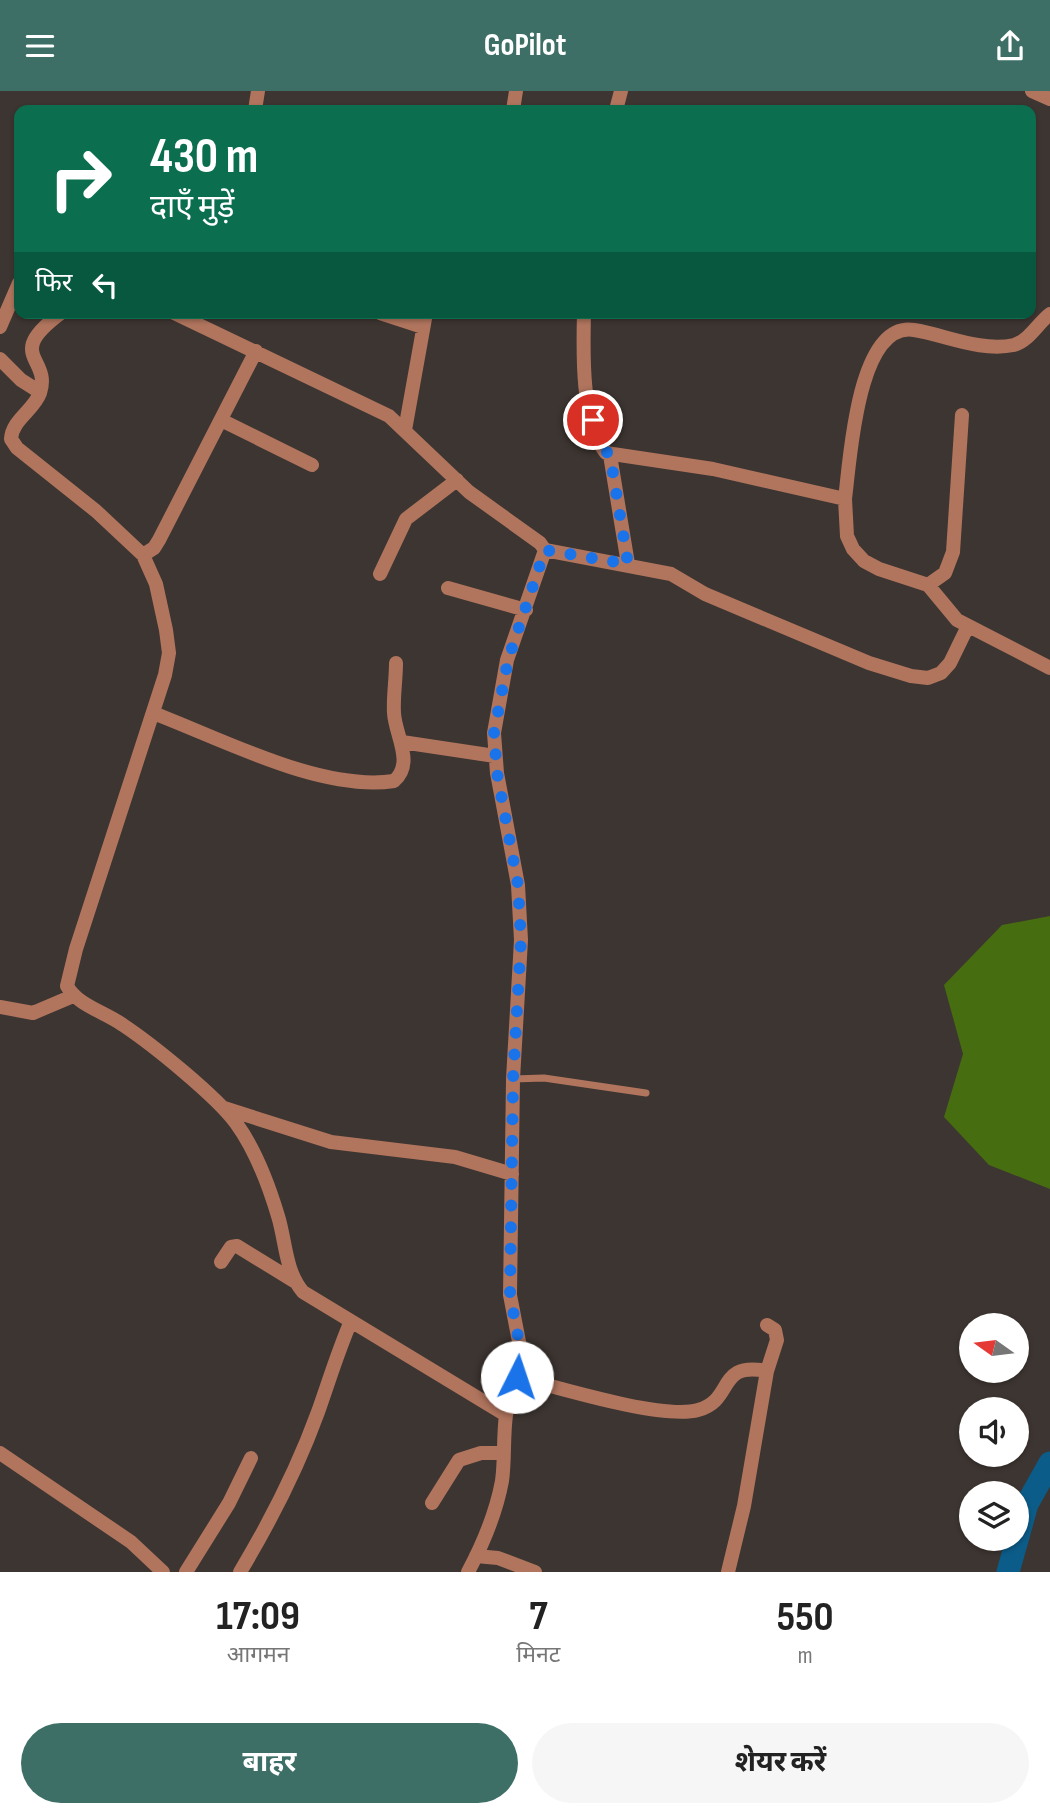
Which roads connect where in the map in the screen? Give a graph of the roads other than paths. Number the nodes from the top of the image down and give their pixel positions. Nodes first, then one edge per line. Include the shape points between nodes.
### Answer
1 (1032, 91) edge
2 (1050, 99) edge
3 (14, 295) edge
4 (1050, 314) edge
5 (53, 319) edge
6 (187, 319) edge
7 (584, 319) edge
8 (424, 320) edge
9 (0, 327) edge
10 (256, 351) junction
11 (0, 359) edge
12 (40, 392) junction
13 (962, 415) dead end
14 (222, 420) junction
15 (405, 430) junction
16 (610, 455) junction
17 (312, 465) dead end
18 (457, 480) junction
19 (845, 499) junction
20 (545, 550) junction
21 (143, 555) junction
22 (628, 564) junction
23 (380, 574) dead end
24 (928, 585) junction
25 (448, 588) dead end
26 (526, 610) junction
27 (968, 626) junction
28 (396, 663) dead end
29 (1050, 668) edge
30 (153, 713) junction
31 (402, 742) junction
32 (495, 756) junction
33 (73, 996) junction
34 (0, 1007) edge
35 (513, 1079) junction
36 (646, 1093) dead end
37 (221, 1107) junction
38 (512, 1174) junction
39 (221, 1262) dead end
40 (294, 1281) junction
41 (351, 1321) junction
42 (767, 1325) dead end
43 (767, 1371) junction
44 (517, 1377) junction
45 (506, 1415) junction
46 (0, 1453) edge
47 (502, 1453) junction
48 (251, 1458) dead end
49 (432, 1503) dead end
50 (476, 1556) junction
51 (163, 1572) edge
52 (186, 1572) edge
53 (240, 1572) edge
54 (468, 1572) edge
55 (535, 1572) edge
56 (728, 1572) edge

1 - 2 street
3 - 9 street
4 - 19 street via 1016,345 963,342 903,328 889,334 873,359 857,407
5 - 12 street via 33,341
6 - 10 street
7 - 16 street via 586,395 599,445
8 - 15 street
10 - 14 street
10 - 15 street via 373,406
11 - 12 street
12 - 21 street via 13,428 13,444
13 - 24 street via 953,552 945,573
14 - 17 street
14 - 21 street via 155,548
15 - 18 street
16 - 19 street via 713,469
16 - 22 street
18 - 20 street
18 - 23 street via 406,519
19 - 24 street via 847,536 853,549 879,569
20 - 22 street
20 - 26 street
21 - 30 street via 156,584 169,653
22 - 27 street via 671,574 705,594 911,676 928,678 941,673
24 - 27 street
25 - 26 street
26 - 32 street via 498,702
27 - 29 street
28 - 31 street via 394,714
30 - 31 street via 293,769 347,780 394,781 402,769
30 - 33 street via 72,961 67,986
31 - 32 street
32 - 35 street via 518,885 521,940
33 - 34 street via 33,1013
33 - 37 street via 125,1026
35 - 36 lane via 555,1079
35 - 38 street
37 - 38 street via 331,1142 456,1157
37 - 40 street via 236,1122 255,1160 278,1215
38 - 44 street via 510,1295 521,1352
39 - 40 street via 231,1247 237,1246
40 - 41 street
41 - 45 street
41 - 53 street via 315,1419
42 - 43 street via 778,1335
43 - 44 street via 737,1371 709,1406 688,1412 626,1405
43 - 56 street
44 - 45 street
45 - 47 street
46 - 51 street via 131,1542
47 - 49 street via 459,1460
47 - 50 street via 498,1498
48 - 52 street
50 - 54 street
50 - 55 street via 498,1558

